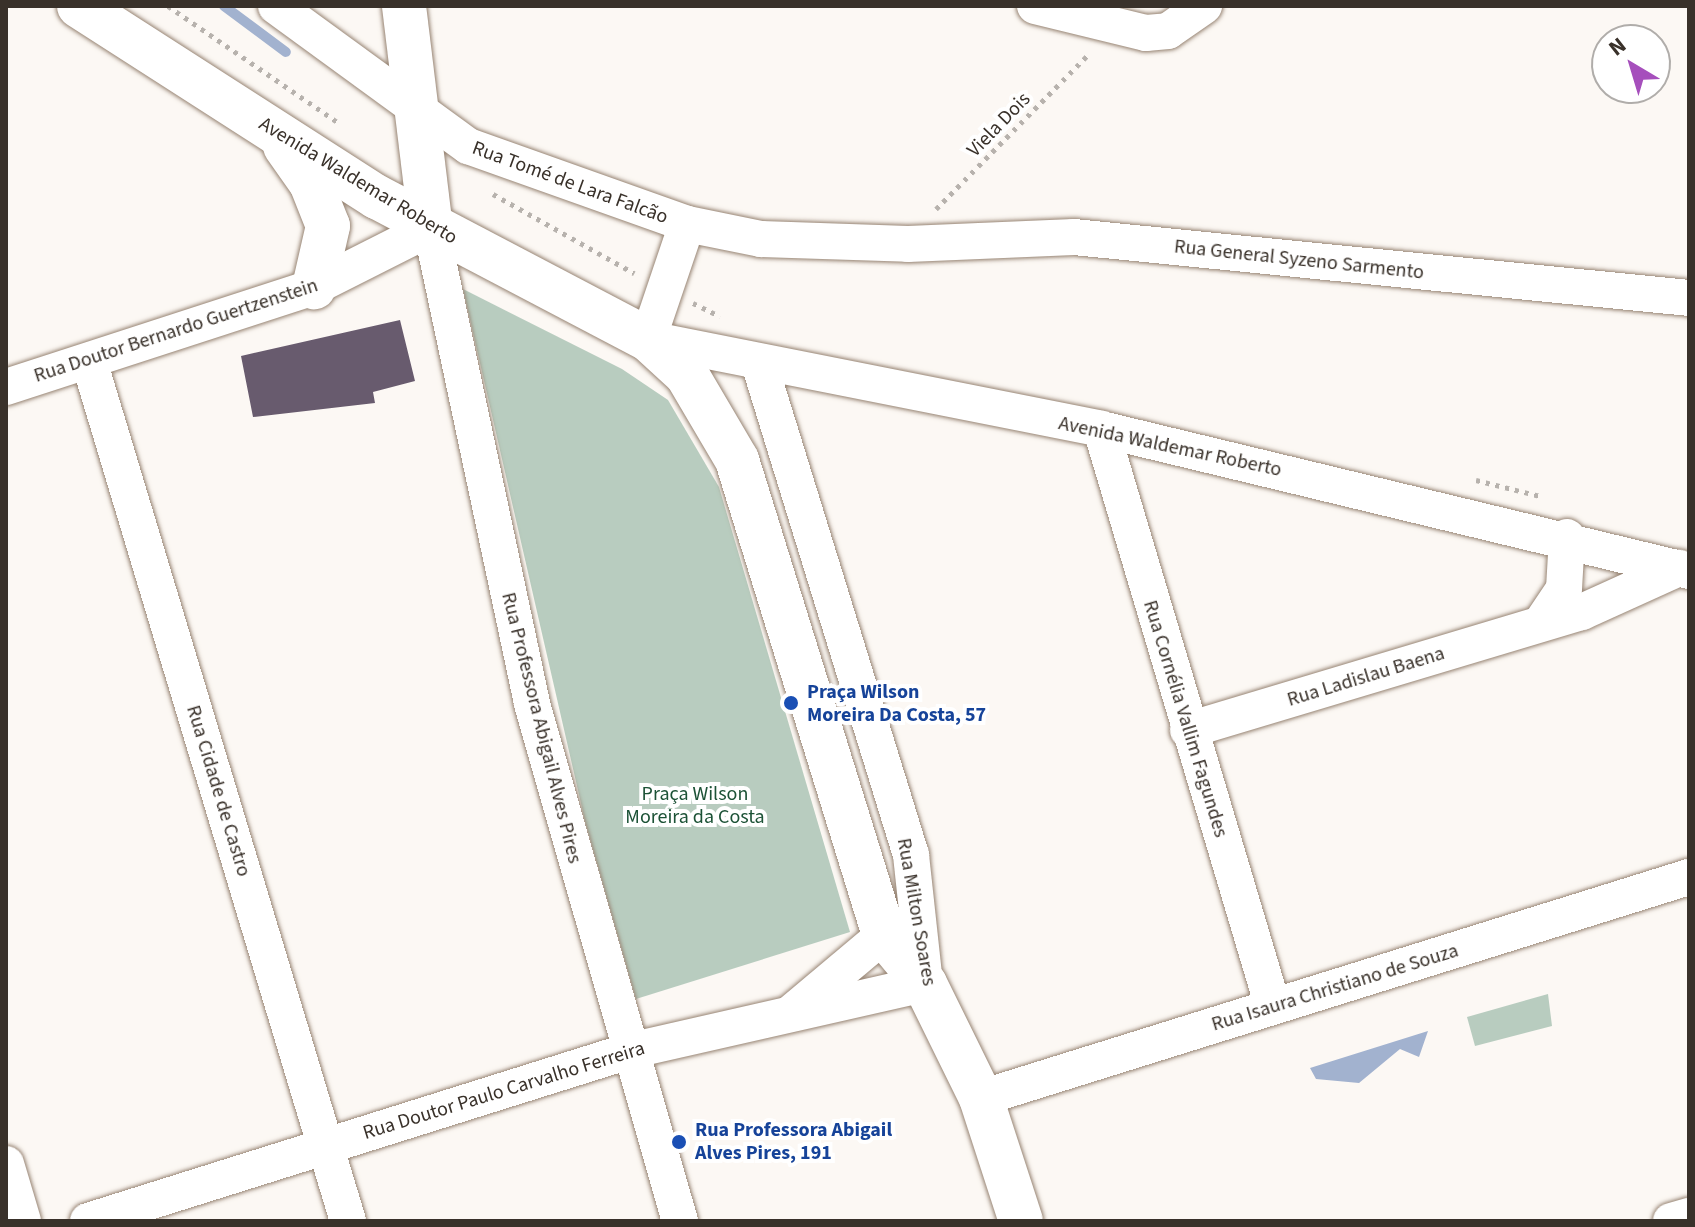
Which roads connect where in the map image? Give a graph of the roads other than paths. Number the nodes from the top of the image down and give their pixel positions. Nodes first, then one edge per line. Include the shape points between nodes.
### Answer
1 (79, 6) edge
2 (276, 6) edge
3 (404, 6) edge
4 (1035, 6) edge
5 (1204, 6) edge
6 (1112, 18) edge
7 (423, 116) junction
8 (277, 135) junction
9 (687, 224) junction
10 (431, 228) junction
11 (908, 244) joint
12 (314, 287) junction
13 (1689, 298) edge
14 (648, 339) junction
15 (89, 361) junction
16 (760, 366) junction
17 (15, 376) edge
18 (1101, 429) junction
19 (1567, 537) junction
20 (1684, 570) edge
21 (1543, 620) junction
22 (1188, 730) junction
23 (1689, 877) edge
24 (884, 935) junction
25 (925, 984) junction
26 (1273, 1007) junction
27 (780, 1021) junction
28 (629, 1051) junction
29 (981, 1098) junction
30 (326, 1148) junction
31 (6, 1164) edge
32 (1689, 1216) edge
33 (23, 1221) edge
34 (88, 1221) edge
35 (348, 1221) edge
36 (680, 1221) edge
37 (1021, 1221) edge
38 (1671, 1221) edge

1 - 8 main road, Avenida Waldemar Roberto
2 - 7 street, Rua Tomé de Lara Falcão via 377,74
3 - 7 main road
4 - 6 street
5 - 6 street via 1168,31
7 - 9 street, Rua Tomé de Lara Falcão via 498,161
7 - 10 main road
8 - 10 main road, Avenida Waldemar Roberto
8 - 12 main road via 311,183 328,226
9 - 11 street, Rua Tomé de Lara Falcão via 761,239
9 - 14 street
10 - 12 street, Rua Doutor Bernardo Guertzenstein
10 - 14 main road, Avenida Waldemar Roberto
10 - 28 street, Rua Professora Abigail Alves Pires via 532,704
11 - 13 street, Rua General Syzeno Sarmento via 1074,237
12 - 15 street, Rua Doutor Bernardo Guertzenstein
14 - 16 street, Avenida Waldemar Roberto
14 - 24 main road, Avenida Waldemar Roberto via 687,375 737,460
15 - 17 street, Rua Doutor Bernardo Guertzenstein
15 - 30 street, Rua Cidade de Castro
16 - 18 street, Avenida Waldemar Roberto
16 - 25 street, Rua Milton Soares via 911,855
18 - 19 street, Avenida Waldemar Roberto
18 - 22 street, Rua Cornélia Vallim Fagundes
19 - 20 street, Avenida Waldemar Roberto
19 - 21 street via 1564,589
20 - 21 street, Rua Ladislau Baena via 1595,607
21 - 22 street, Rua Ladislau Baena
22 - 26 street, Rua Cornélia Vallim Fagundes
23 - 26 street, Rua Isaura Christiano de Souza
24 - 25 main road
24 - 27 street
25 - 27 street, Rua Doutor Paulo Carvalho Ferreira
25 - 29 main road, Rua Milton Soares
26 - 29 street, Rua Isaura Christiano de Souza
27 - 28 street, Rua Doutor Paulo Carvalho Ferreira
28 - 30 street, Rua Doutor Paulo Carvalho Ferreira
28 - 36 street, Rua Professora Abigail Alves Pires
29 - 37 main road, Rua Milton Soares
30 - 34 street, Rua Doutor Paulo Carvalho Ferreira
30 - 35 street, Rua Cidade de Castro
31 - 33 street
32 - 38 street

